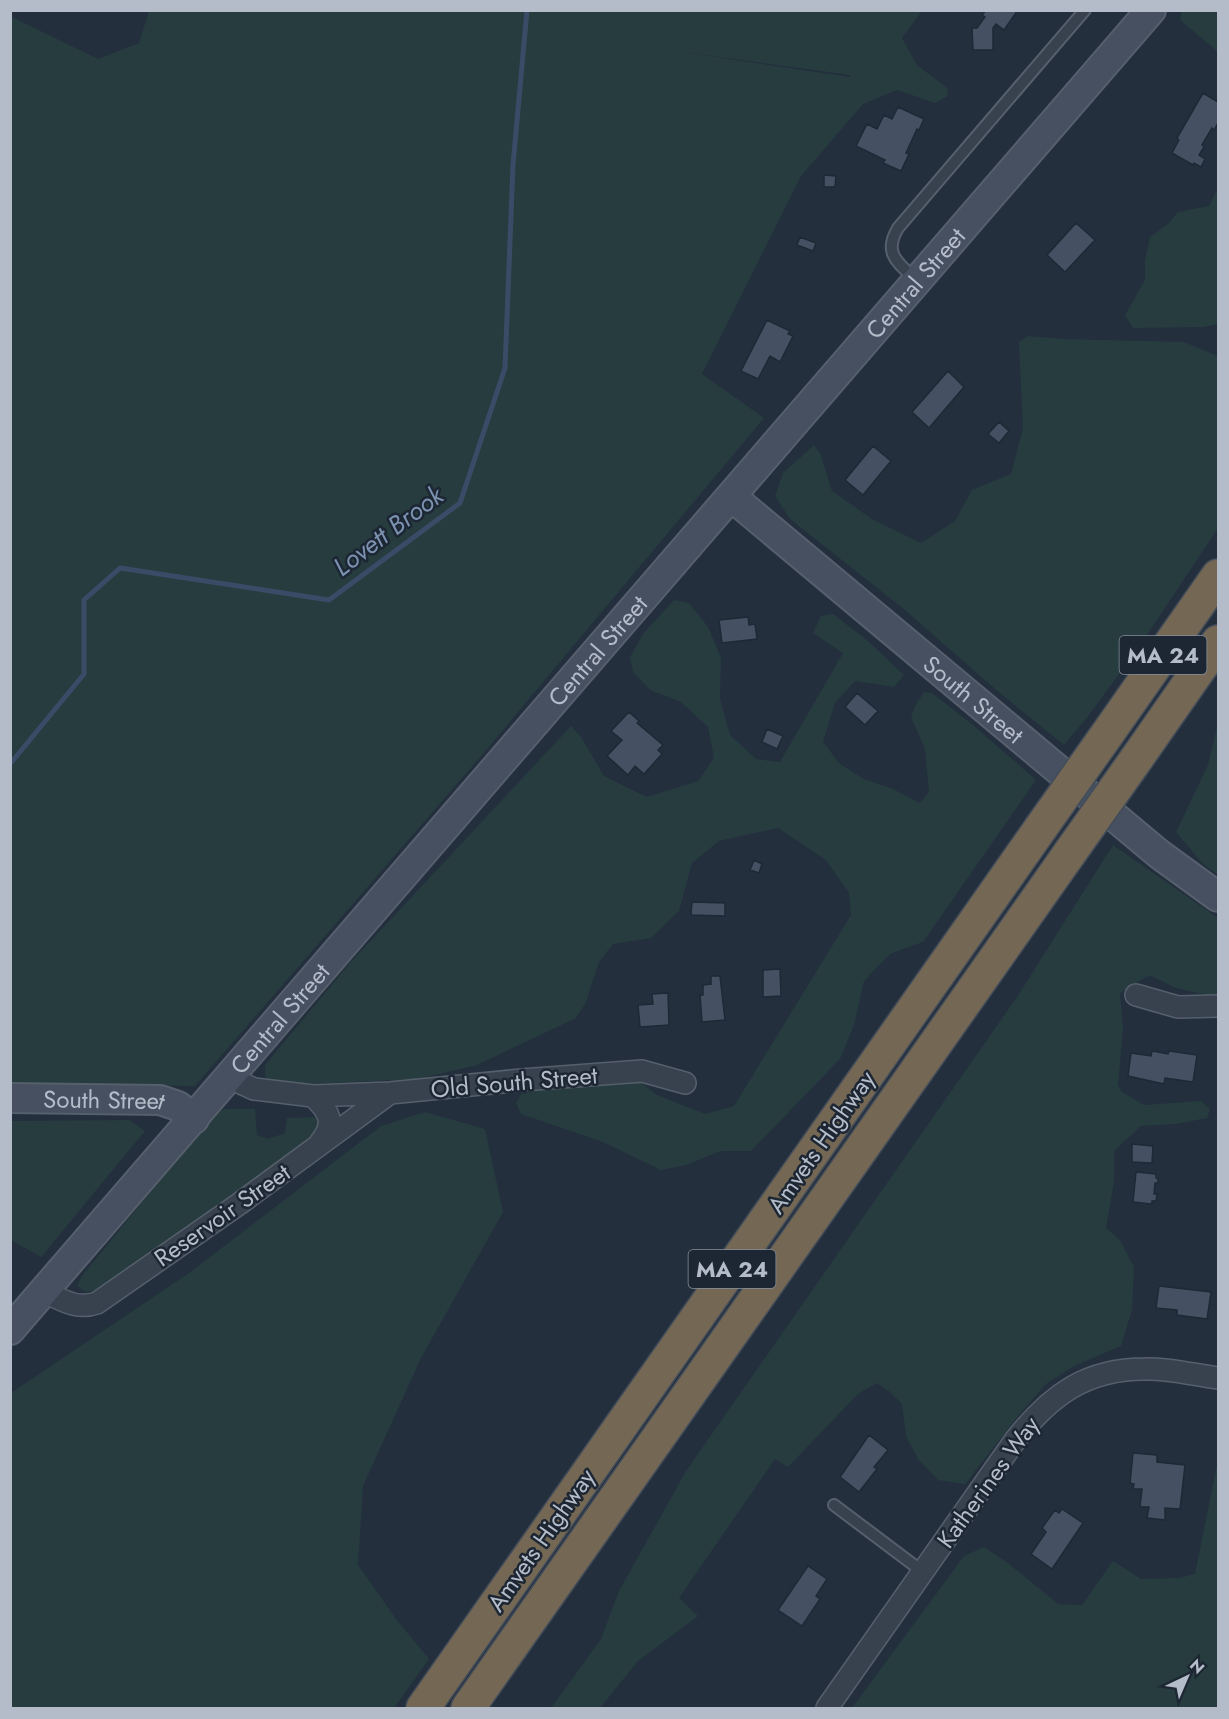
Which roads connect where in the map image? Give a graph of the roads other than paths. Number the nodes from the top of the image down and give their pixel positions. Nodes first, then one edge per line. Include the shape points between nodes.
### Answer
1 (1085, 10) edge
2 (1151, 10) edge
3 (918, 282) junction
4 (732, 497) junction
5 (1218, 576) edge
6 (1218, 642) edge
7 (1218, 897) edge
8 (1136, 995) dead end
9 (1218, 1006) edge
10 (230, 1078) junction
11 (685, 1083) dead end
12 (390, 1094) junction
13 (313, 1096) junction
14 (10, 1098) edge
15 (194, 1119) junction
16 (319, 1145) junction
17 (45, 1292) junction
18 (10, 1330) edge
19 (1218, 1378) edge
20 (834, 1505) dead end
21 (923, 1572) junction
22 (423, 1708) edge
23 (468, 1708) edge
24 (826, 1708) edge

1 - 3 lane via 898,228 892,252
2 - 3 street, Central Street
3 - 4 street, Central Street
4 - 7 street, South Street via 1159,855
4 - 10 street, Central Street
5 - 22 highway, Amvets Highway / MA 24, bridge
6 - 23 highway, Amvets Highway / MA 24, bridge
8 - 9 street via 1178,1007
10 - 13 street via 254,1089
10 - 15 street, Central Street
11 - 12 street, Old South Street via 642,1071
12 - 13 street, Old South Street
12 - 16 street, Reservoir Street
13 - 16 street via 330,1118 327,1134
14 - 15 street, South Street via 160,1100 178,1106
15 - 17 street, Central Street
16 - 17 street, Reservoir Street via 96,1303 78,1306
17 - 18 street, Central Street
19 - 21 street, Katherines Way via 1147,1368 1119,1370 1075,1384 1055,1397 1027,1425
20 - 21 lane
21 - 24 street, Katherines Way

